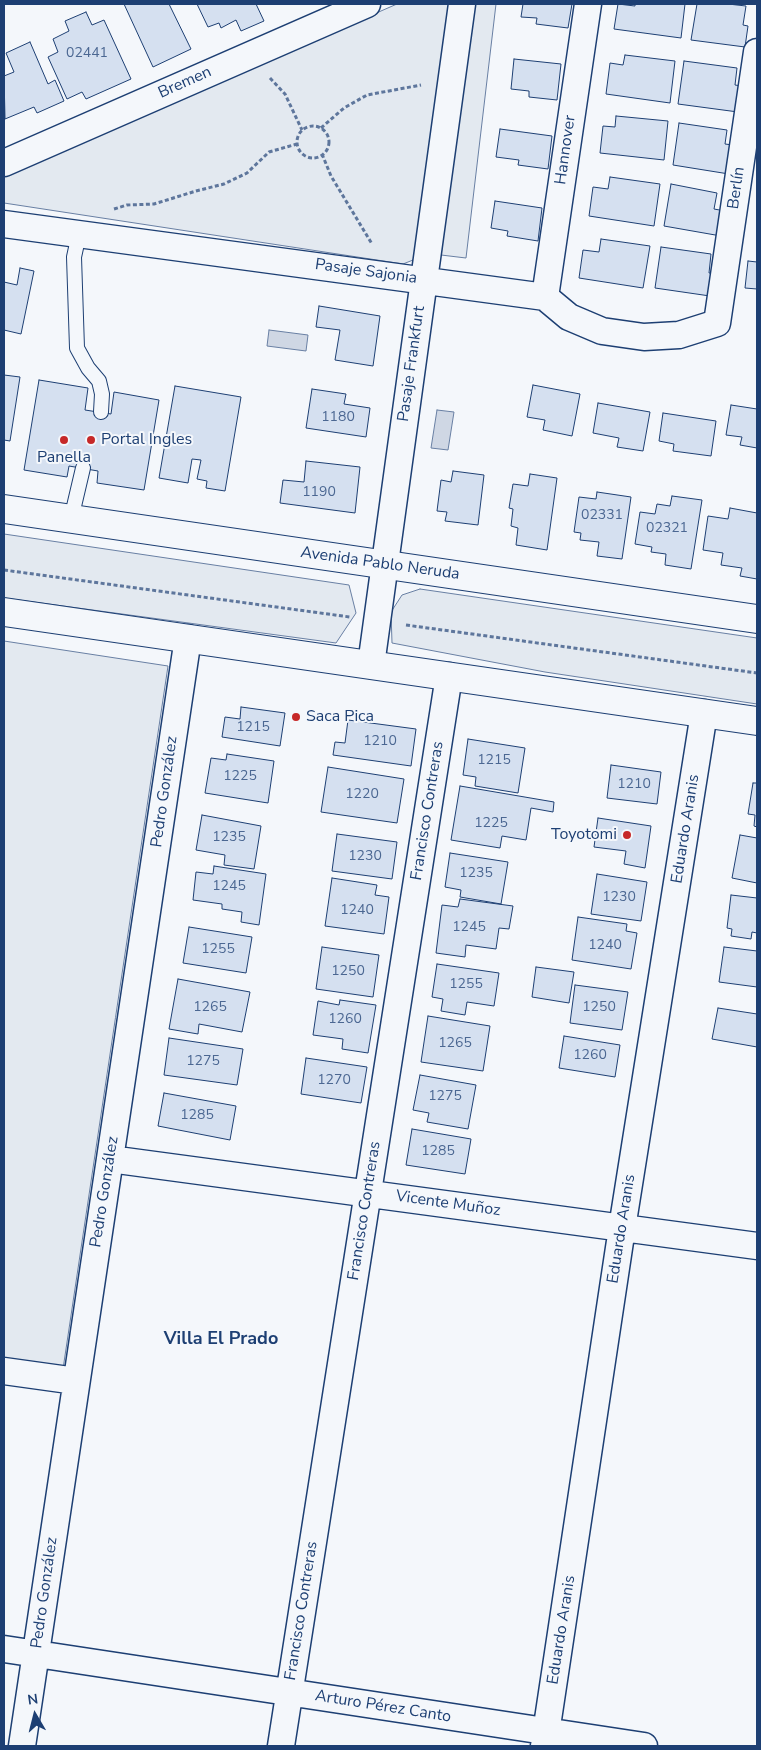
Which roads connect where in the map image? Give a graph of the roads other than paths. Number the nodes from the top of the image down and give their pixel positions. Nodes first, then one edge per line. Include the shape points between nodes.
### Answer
1 (367, 4) edge
2 (462, 4) edge
3 (588, 4) edge
4 (757, 52) edge
5 (4, 163) edge
6 (4, 224) edge
7 (76, 234) junction
8 (424, 281) junction
9 (545, 297) junction
10 (101, 412) dead end
11 (83, 468) dead end
12 (4, 509) edge
13 (72, 519) junction
14 (384, 564) junction
15 (4, 612) edge
16 (757, 619) edge
17 (188, 638) junction
18 (370, 665) junction
19 (449, 676) junction
20 (704, 713) junction
21 (757, 721) edge
22 (110, 1159) junction
23 (368, 1194) junction
24 (622, 1228) junction
25 (757, 1246) edge
26 (4, 1371) edge
27 (76, 1382) junction
28 (4, 1649) edge
29 (36, 1654) junction
30 (289, 1692) junction
31 (545, 1739) edge
32 (22, 1746) edge
33 (280, 1746) edge
34 (644, 1746) edge

1 - 5 street, Bremen
2 - 8 street, Pasaje Frankfurt
3 - 9 street, Hannover
4 - 9 street, Berlín via 717,323 679,335 644,337 602,331 569,317
6 - 7 street, Pasaje Sajonia
7 - 8 street, Pasaje Sajonia
7 - 10 lane via 77,348 99,381
8 - 9 street, Pasaje Sajonia
8 - 14 street, Pasaje Frankfurt
11 - 13 lane
12 - 13 street, Avenida Pablo Neruda
13 - 14 street, Avenida Pablo Neruda
14 - 16 street, Avenida Pablo Neruda
14 - 18 street, Pasaje Frankfurt
15 - 17 street
17 - 18 street
17 - 22 street, Pedro González
18 - 19 street
19 - 20 street
19 - 23 street, Francisco Contreras
20 - 21 street
20 - 24 street, Eduardo Aranis
22 - 23 street, Vicente Muñoz
22 - 27 street, Pedro González
23 - 24 street, Vicente Muñoz
23 - 30 street, Francisco Contreras
24 - 25 street, Vicente Muñoz
24 - 31 street, Eduardo Aranis
26 - 27 street
27 - 29 street, Pedro González
28 - 29 street, Arturo Pérez Canto
29 - 30 street, Arturo Pérez Canto
29 - 32 street, Pedro González
30 - 31 street, Arturo Pérez Canto
30 - 33 street, Francisco Contreras
31 - 34 street, Arturo Pérez Canto

